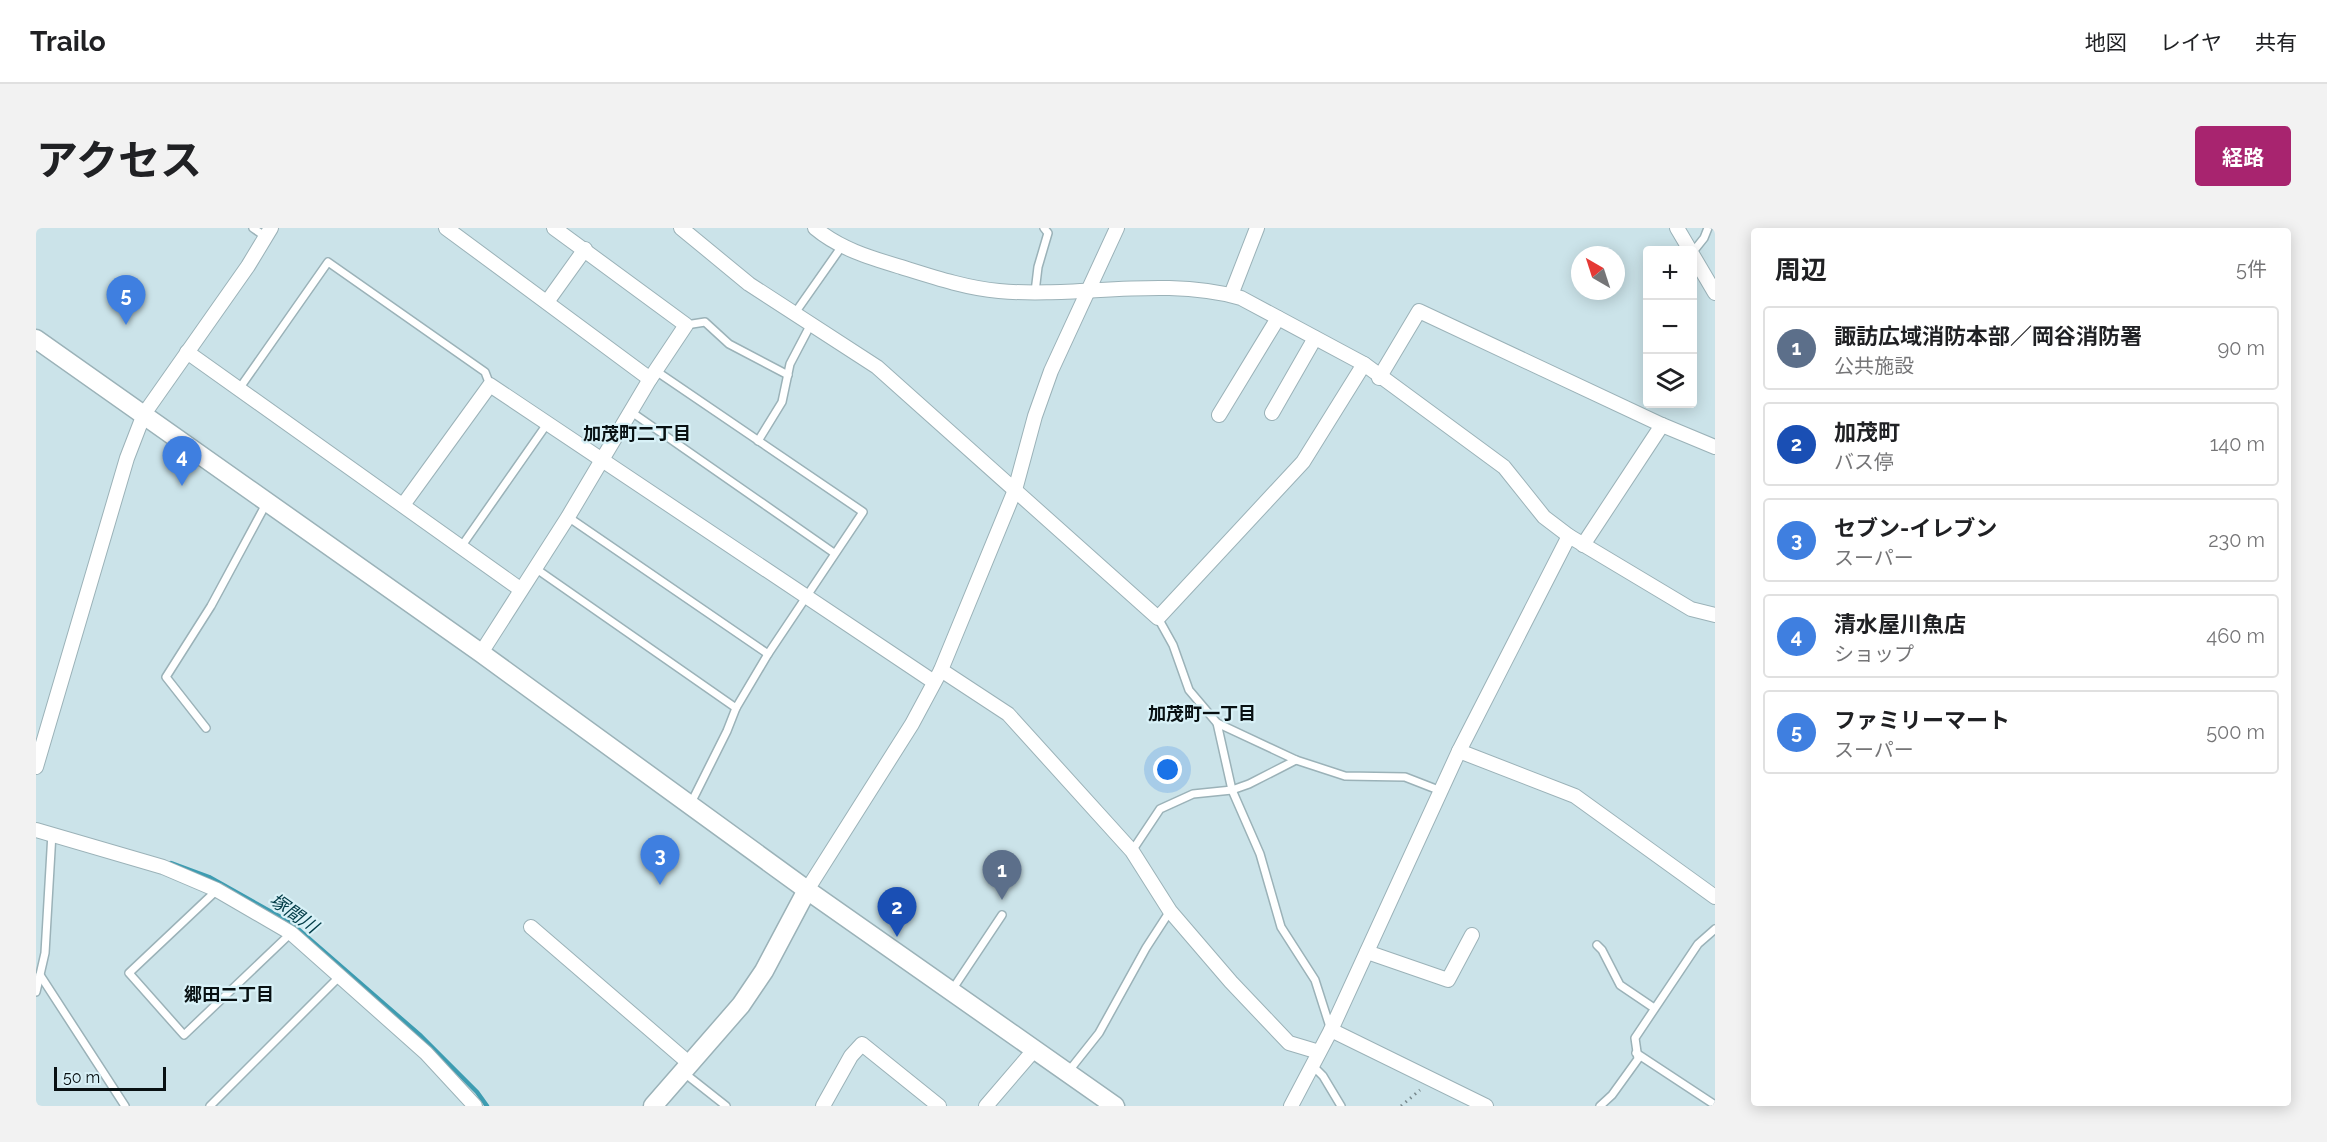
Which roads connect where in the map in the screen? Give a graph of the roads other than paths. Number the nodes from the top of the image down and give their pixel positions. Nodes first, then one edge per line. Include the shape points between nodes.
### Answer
1 (253, 228) edge
2 (446, 228) edge
3 (554, 228) edge
4 (681, 228) edge
5 (814, 228) edge
6 (1044, 228) edge
7 (1117, 228) edge
8 (1257, 228) edge
9 (1677, 228) edge
10 (1707, 228) edge
11 (268, 232) edge
12 (842, 246) junction
13 (1688, 246) edge
14 (1697, 246) edge
15 (585, 249) junction
16 (1697, 261) edge
17 (1088, 290) junction
18 (1035, 292) junction
19 (1715, 293) edge
20 (1231, 295) junction
21 (547, 302) junction
22 (795, 313) junction
23 (1278, 318) junction
24 (812, 323) junction
25 (686, 325) junction
26 (1315, 338) junction
27 (36, 339) edge
28 (187, 352) junction
29 (1364, 364) junction
30 (653, 375) junction
31 (788, 375) junction
32 (1379, 378) junction
33 (490, 385) junction
34 (239, 389) junction
35 (630, 411) junction
36 (1272, 413) dead end
37 (144, 414) junction
38 (1219, 415) dead end
39 (547, 424) junction
40 (1662, 425) junction
41 (758, 441) junction
42 (1715, 447) edge
43 (600, 460) junction
44 (1015, 490) junction
45 (268, 502) junction
46 (403, 505) junction
47 (568, 517) junction
48 (1569, 536) junction
49 (1584, 545) junction
50 (461, 547) junction
51 (834, 553) junction
52 (535, 568) junction
53 (520, 589) junction
54 (806, 597) junction
55 (1715, 615) edge
56 (1158, 618) junction
57 (481, 653) junction
58 (768, 654) junction
59 (937, 676) junction
60 (736, 708) junction
61 (1217, 723) junction
62 (206, 728) dead end
63 (1458, 752) junction
64 (1296, 760) junction
65 (36, 767) edge
66 (1232, 790) junction
67 (1441, 791) junction
68 (690, 805) junction
69 (36, 830) edge
70 (52, 833) junction
71 (1132, 850) junction
72 (217, 890) junction
73 (807, 890) junction
74 (1715, 897) edge
75 (1170, 911) junction
76 (1002, 915) dead end
77 (531, 927) dead end
78 (1715, 929) edge
79 (291, 933) junction
80 (1472, 935) dead end
81 (1598, 945) dead end
82 (1367, 952) junction
83 (40, 975) junction
84 (339, 976) junction
85 (952, 991) junction
86 (36, 992) edge
87 (1654, 1008) junction
88 (1331, 1030) junction
89 (1035, 1049) junction
90 (1319, 1052) junction
91 (1636, 1053) junction
92 (1311, 1064) junction
93 (686, 1067) junction
94 (1068, 1072) junction
95 (1715, 1105) edge
96 (125, 1106) edge
97 (210, 1106) edge
98 (475, 1106) edge
99 (653, 1106) edge
100 (726, 1106) edge
101 (823, 1106) edge
102 (939, 1106) edge
103 (986, 1106) edge
104 (1115, 1106) edge
105 (1291, 1106) edge
106 (1341, 1106) edge
107 (1486, 1106) edge
108 (1600, 1106) edge

1 - 11 lane
2 - 21 street
3 - 15 street
4 - 22 street via 749,284
5 - 12 street
6 - 18 lane via 1048,233
7 - 17 street
8 - 20 street
9 - 13 street
10 - 14 lane
11 - 28 street
12 - 18 street via 867,257 974,287
12 - 22 lane
15 - 21 street
15 - 25 street
16 - 19 street
17 - 18 street
17 - 20 street via 1177,289
17 - 44 street via 1051,371
20 - 23 street
21 - 30 street
22 - 24 street
23 - 26 street
23 - 38 street
24 - 31 lane
24 - 44 street via 877,367
25 - 30 street
25 - 31 lane via 705,322 729,344
26 - 29 street
26 - 36 street
27 - 37 street
28 - 34 street
28 - 37 street
29 - 32 street
29 - 56 street via 1303,462
30 - 35 street
30 - 41 lane
31 - 41 lane via 782,402
32 - 40 street via 1419,311
32 - 48 street via 1504,467 1544,517
33 - 34 lane via 485,372 328,262
33 - 39 street
33 - 46 street
34 - 46 street
35 - 43 street
35 - 51 lane
37 - 45 street
37 - 65 street via 127,458
39 - 43 street
39 - 50 lane
40 - 42 street
40 - 49 street
41 - 51 lane via 863,512
43 - 47 street
43 - 54 street
44 - 56 street
44 - 59 street
45 - 57 street
45 - 62 lane via 211,606 166,677
46 - 50 street
47 - 52 street
47 - 58 lane
48 - 49 street
48 - 63 street
49 - 55 street via 1690,609
50 - 53 street
51 - 54 lane
52 - 53 street
52 - 60 lane
53 - 57 street
54 - 58 lane
54 - 59 street
56 - 61 lane via 1173,645 1189,690
57 - 68 street
58 - 60 lane
59 - 71 street via 1008,714
59 - 73 street via 912,724
60 - 68 lane
61 - 64 lane
61 - 66 lane
63 - 67 street
63 - 74 street via 1575,796
64 - 66 lane
64 - 67 lane via 1345,776 1405,777
66 - 71 lane via 1193,794 1160,809
66 - 88 lane via 1260,854 1281,927 1315,980
67 - 82 street
68 - 73 street
69 - 70 street
70 - 72 street via 163,867
70 - 83 lane via 45,953
71 - 75 street
72 - 79 street
72 - 79 lane via 129,973 184,1035
73 - 85 street
73 - 93 street via 764,971 741,1005
75 - 90 street via 1289,1043
75 - 94 lane via 1099,1033
76 - 85 lane
77 - 93 street
78 - 87 lane via 1698,944
79 - 84 street
80 - 82 street via 1448,980
81 - 87 lane via 1620,985
82 - 88 street
83 - 86 lane
83 - 96 lane
84 - 97 lane
84 - 98 street via 426,1053
85 - 89 street
87 - 91 lane via 1635,1038
88 - 90 street
88 - 107 street
89 - 94 street
89 - 103 street
90 - 92 street
91 - 95 lane
91 - 108 lane via 1638,1059
92 - 105 street
92 - 106 lane
93 - 99 street
93 - 100 lane
94 - 104 street
101 - 102 street via 862,1044

